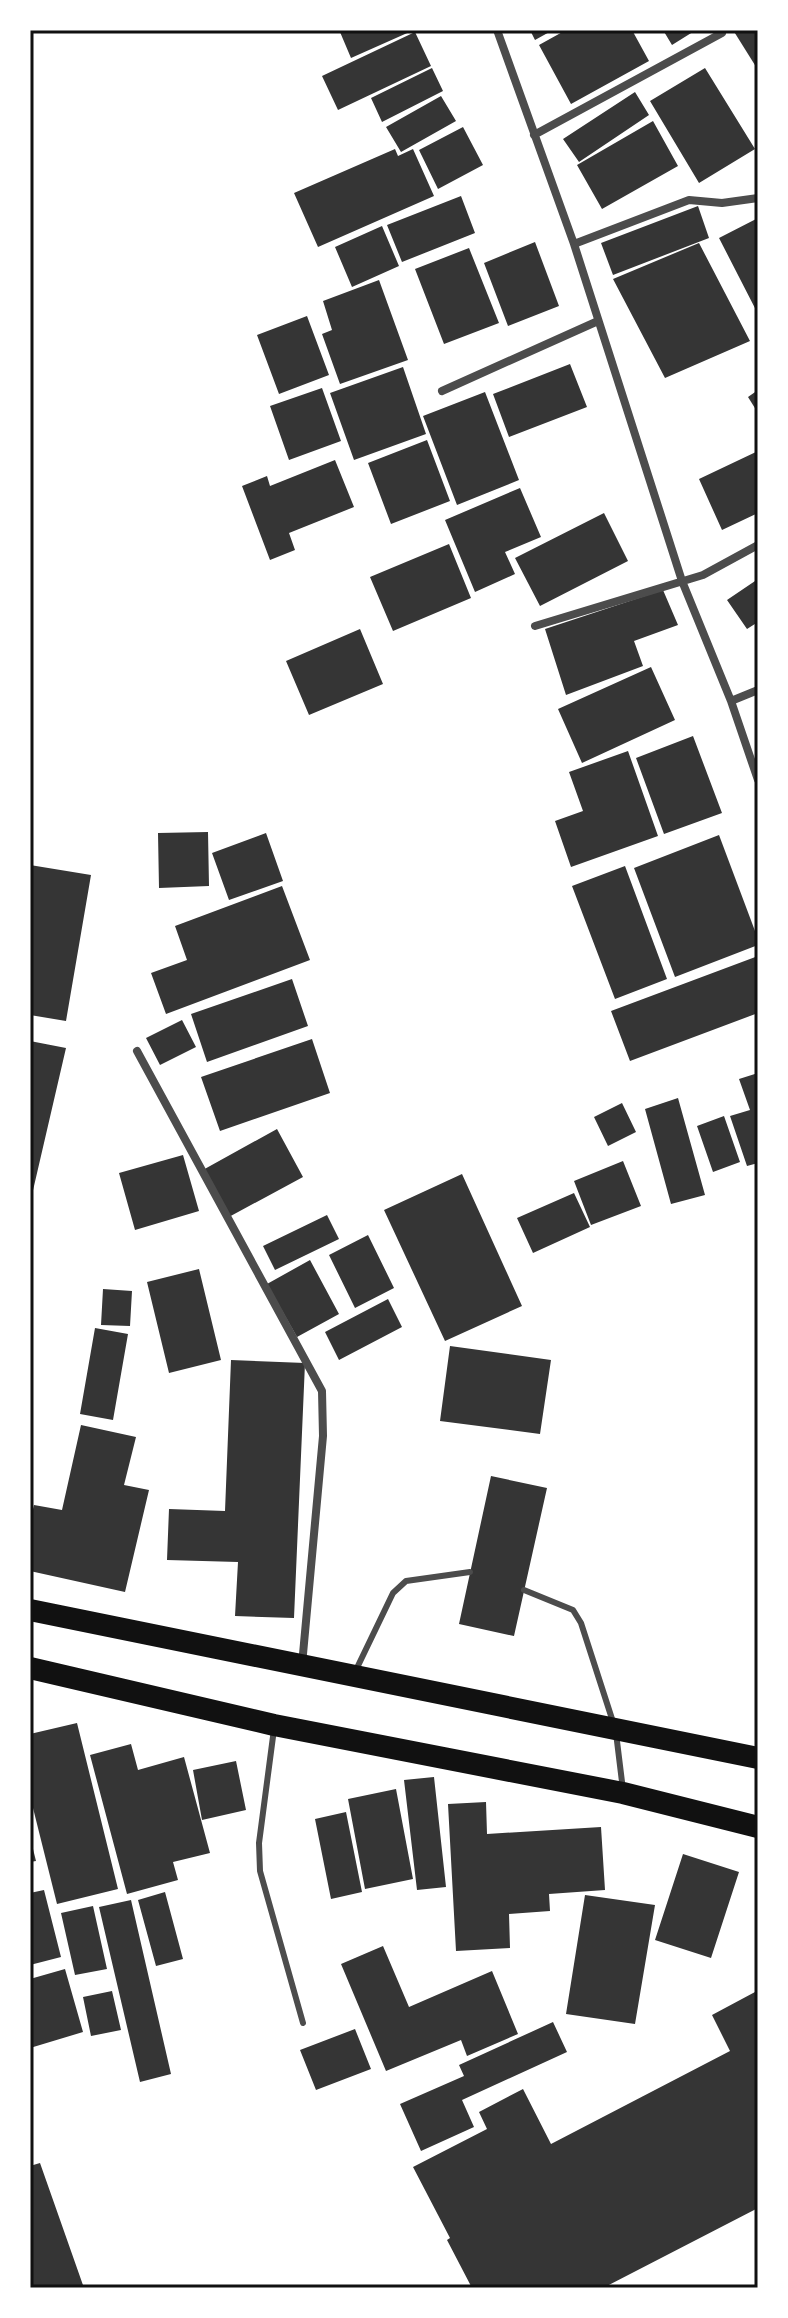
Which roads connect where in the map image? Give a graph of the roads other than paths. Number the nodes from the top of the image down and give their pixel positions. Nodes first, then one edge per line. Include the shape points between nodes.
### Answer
1 (497, 30) edge
2 (722, 33) dead end
3 (534, 135) junction
4 (758, 198) edge
5 (574, 244) junction
6 (598, 321) junction
7 (442, 391) dead end
8 (758, 545) edge
9 (682, 581) junction
10 (535, 626) dead end
11 (758, 690) edge
12 (731, 701) junction
13 (758, 780) edge
14 (137, 1051) dead end
15 (470, 1572) dead end
16 (524, 1590) dead end
17 (30, 1610) edge
18 (301, 1666) junction
19 (30, 1668) edge
20 (353, 1676) junction
21 (274, 1725) junction
22 (616, 1730) junction
23 (758, 1758) edge
24 (623, 1793) junction
25 (758, 1827) edge
26 (303, 2023) dead end

1 - 3 street
2 - 3 street
3 - 5 street
4 - 5 street via 689,200
5 - 6 street
6 - 7 street
6 - 9 street
8 - 9 street
9 - 10 street
9 - 12 street
11 - 12 street
12 - 13 street
14 - 18 street via 322,1391 323,1436
15 - 20 lane via 406,1581 393,1593
16 - 22 lane via 573,1610
17 - 18 highway
18 - 20 highway
19 - 21 highway
20 - 22 highway
21 - 24 highway
21 - 26 lane via 260,1871
22 - 23 highway
22 - 24 lane
24 - 25 highway

